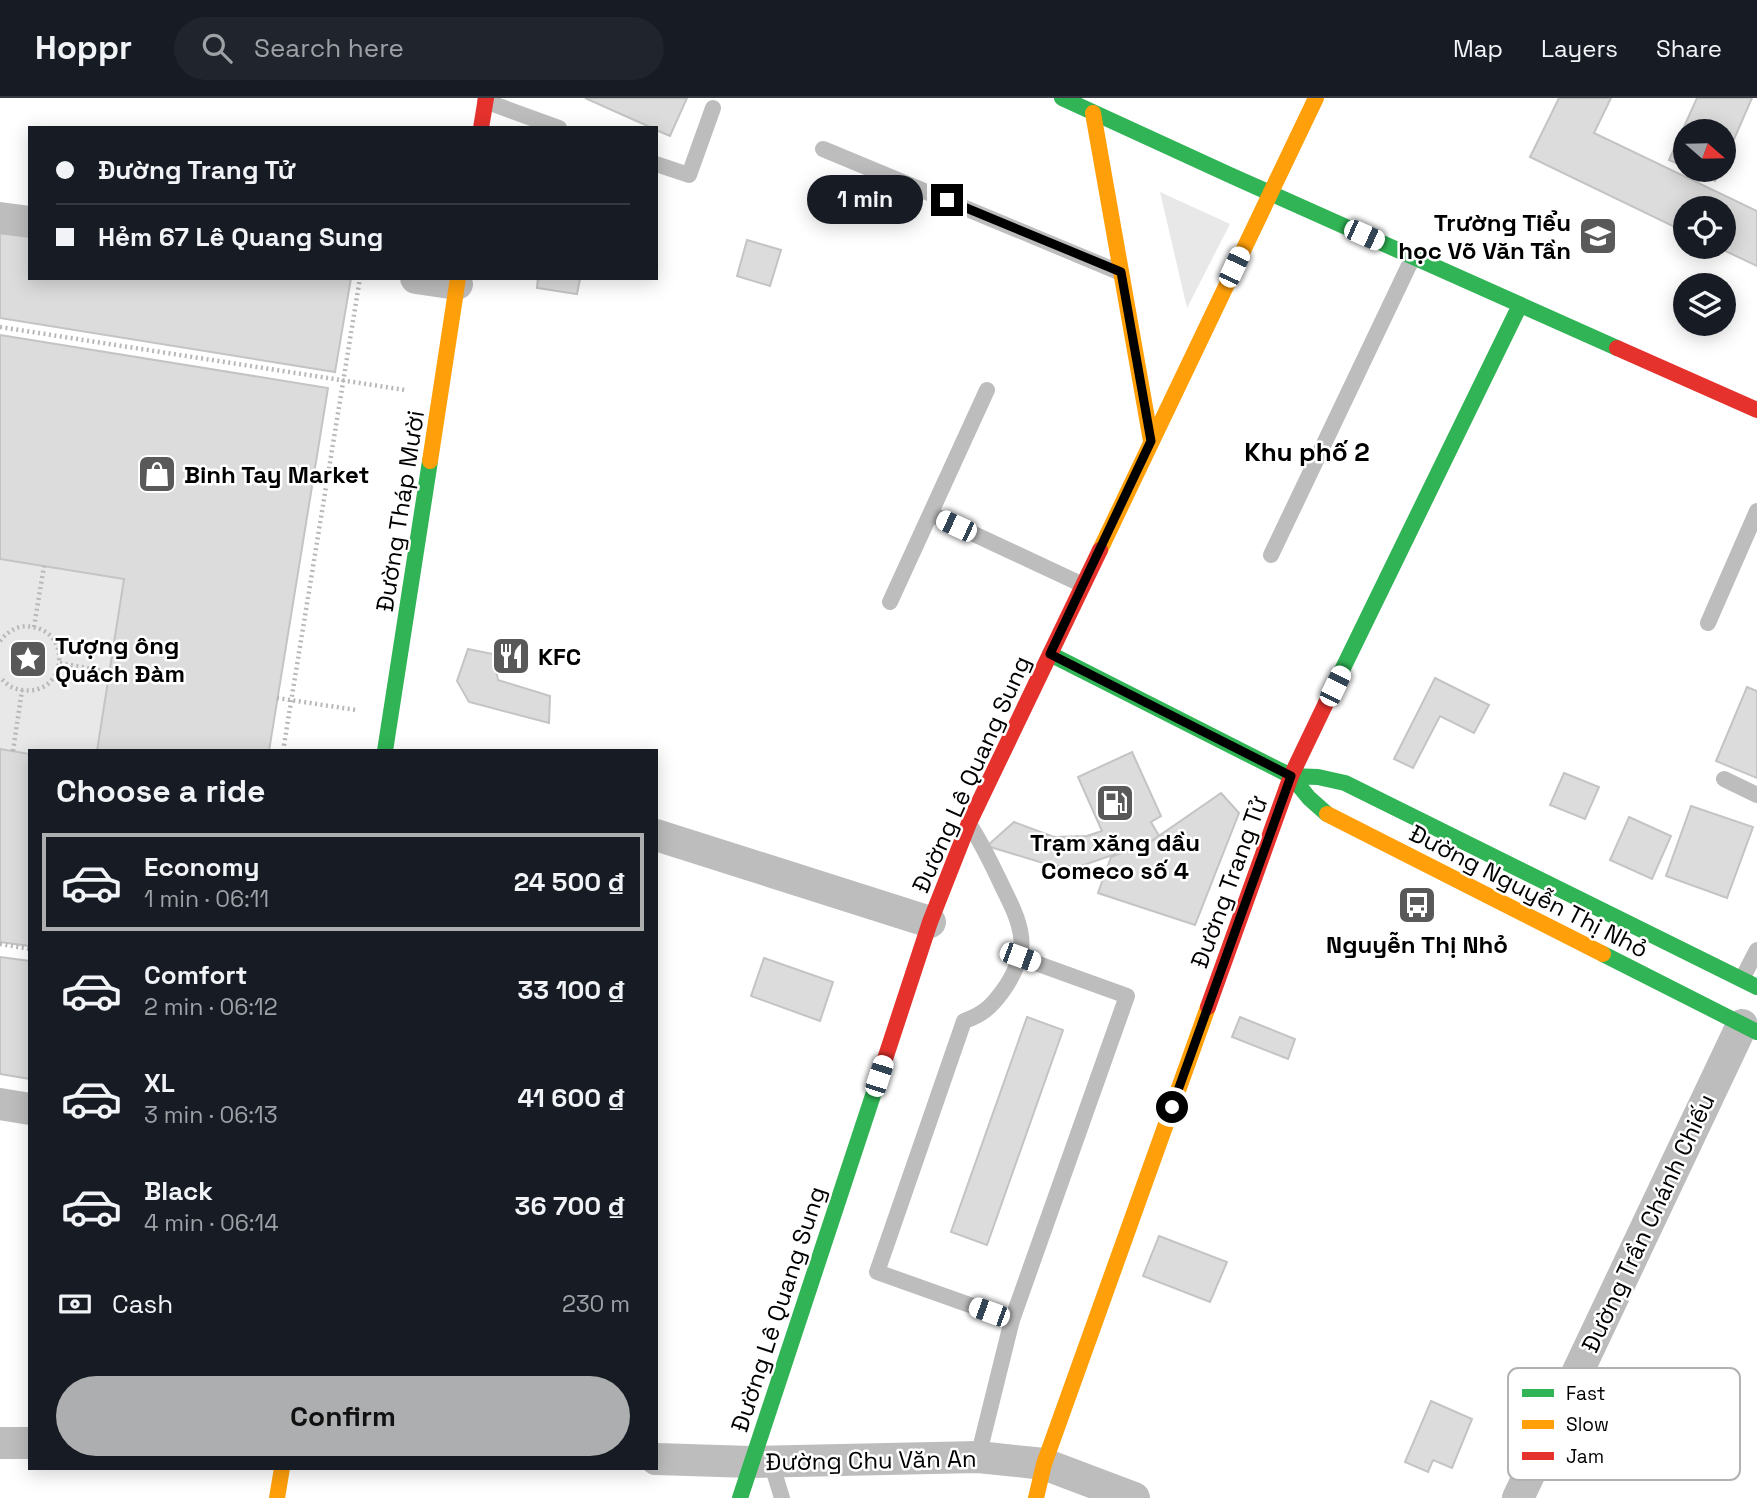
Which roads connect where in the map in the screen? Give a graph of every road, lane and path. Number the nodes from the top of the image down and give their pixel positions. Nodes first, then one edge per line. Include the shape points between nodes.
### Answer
1 (1062, 98) edge
2 (1316, 98) edge
3 (486, 99) edge
4 (1118, 103) dead end
5 (713, 108) dead end
6 (1093, 113) junction
7 (481, 126) edge
8 (554, 126) edge
9 (823, 149) dead end
10 (658, 164) edge
11 (1270, 193) junction
12 (0, 218) edge
13 (28, 222) edge
14 (1413, 257) junction
15 (1121, 272) junction
16 (360, 280) edge
17 (458, 281) edge
18 (1520, 304) junction
19 (0, 327) edge
20 (344, 381) junction
21 (987, 390) dead end
22 (440, 396) junction
23 (1757, 411) edge
24 (1151, 441) junction
25 (1757, 510) edge
26 (931, 514) junction
27 (1271, 555) dead end
28 (44, 566) dead end
29 (1083, 585) junction
30 (891, 602) dead end
31 (1708, 623) dead end
32 (34, 627) junction
33 (0, 641) edge
34 (1050, 654) junction
35 (60, 663) junction
36 (109, 672) dead end
37 (0, 677) edge
38 (22, 690) junction
39 (277, 698) dead end
40 (291, 700) junction
41 (391, 715) junction
42 (283, 749) edge
43 (387, 749) edge
44 (13, 751) dead end
45 (1291, 776) junction
46 (1724, 779) dead end
47 (1757, 795) edge
48 (969, 823) junction
49 (658, 836) edge
50 (930, 922) junction
51 (0, 944) edge
52 (28, 949) edge
53 (1757, 950) edge
54 (1020, 957) junction
55 (1742, 980) junction
56 (1757, 987) edge
57 (1751, 1014) edge
58 (0, 1104) edge
59 (28, 1109) edge
60 (1012, 1320) junction
61 (1581, 1368) edge
62 (0, 1443) edge
63 (28, 1444) edge
64 (978, 1457) junction
65 (658, 1459) edge
66 (761, 1462) junction
67 (1044, 1464) junction
68 (282, 1470) edge
69 (1527, 1480) edge
70 (277, 1498) edge
71 (740, 1498) edge
72 (782, 1498) edge
73 (1036, 1498) edge
74 (1134, 1498) edge
75 (1518, 1498) edge

1 - 6 main road
2 - 11 main road, Đường Lê Quang Sung
3 - 7 main road
3 - 8 lane
4 - 6 main road
5 - 10 lane via 689,175
6 - 11 main road
6 - 15 main road
9 - 15 lane
11 - 14 main road
11 - 24 main road, Đường Lê Quang Sung
12 - 13 street
14 - 18 main road
14 - 27 lane
15 - 24 main road
16 - 20 path
17 - 22 main road, Đường Tháp Mười
18 - 23 main road
18 - 45 main road, Đường Trang Tử
19 - 20 path
20 - 22 path
20 - 40 path
21 - 26 lane
22 - 41 main road, Đường Tháp Mười
24 - 29 main road, Đường Lê Quang Sung
25 - 31 lane
26 - 29 lane
26 - 30 lane
28 - 32 path
29 - 34 main road, Đường Lê Quang Sung
32 - 33 path via 18,627
32 - 35 path via 56,642
34 - 45 main road, Đường Nguyễn Thị Nhỏ
34 - 48 main road, Đường Lê Quang Sung
35 - 36 path
35 - 38 path via 49,684
37 - 38 path
38 - 44 path
39 - 40 path
40 - 41 path
40 - 42 path
41 - 43 main road, Đường Tháp Mười
45 - 55 main road, Đường Nguyễn Thị Nhỏ via 1345,783
45 - 57 main road, Đường Nguyễn Thị Nhỏ via 1330,816
45 - 67 main road, Đường Trang Tử
46 - 47 lane
48 - 50 main road, Đường Lê Quang Sung
48 - 54 lane via 1014,911 1021,937
49 - 50 street
50 - 66 main road, Đường Lê Quang Sung
51 - 52 path
53 - 55 lane
54 - 60 lane via 1127,996
54 - 60 lane via 995,1002 979,1016 964,1021 877,1272
55 - 56 main road, Đường Nguyễn Thị Nhỏ
57 - 61 street, Đường Trần Chánh Chiếu
58 - 59 street
60 - 64 lane
62 - 63 street
64 - 66 street, Đường Chu Văn An
64 - 67 street, Đường Chu Văn An
65 - 66 street, Đường Chu Văn An
66 - 71 main road, Đường Lê Quang Sung
66 - 72 lane
67 - 73 main road, Đường Trang Tử
67 - 74 street, Đường Chu Văn An
68 - 70 main road
69 - 75 street, Đường Trần Chánh Chiếu

